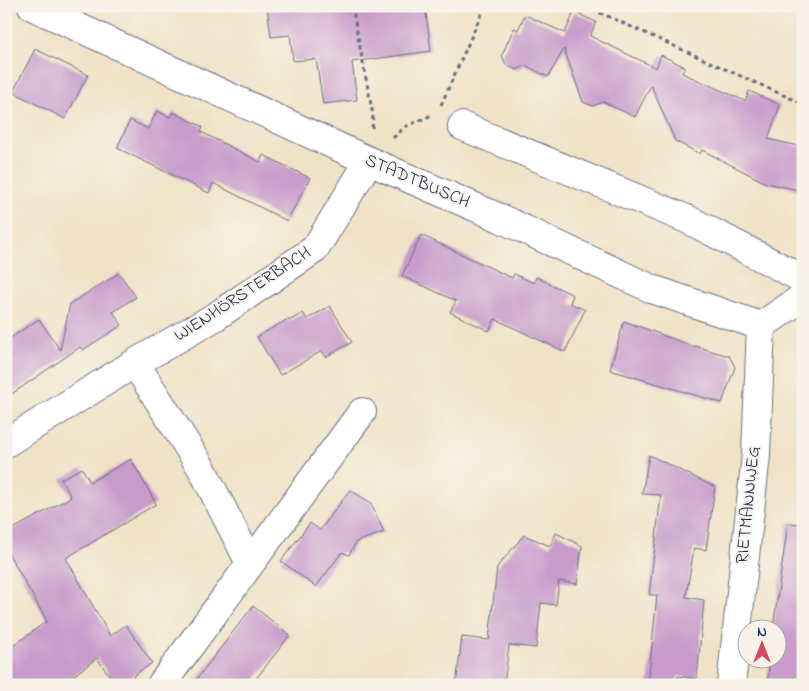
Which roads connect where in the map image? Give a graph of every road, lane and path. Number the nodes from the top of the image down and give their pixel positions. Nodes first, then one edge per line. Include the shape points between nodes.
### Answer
1 (32, 6) edge
2 (352, 6) edge
3 (485, 6) edge
4 (585, 6) edge
5 (803, 104) edge
6 (462, 126) dead end
7 (369, 161) junction
8 (803, 278) edge
9 (803, 297) edge
10 (761, 326) junction
11 (135, 363) junction
12 (362, 412) dead end
13 (6, 443) edge
14 (250, 563) junction
15 (161, 685) edge
16 (730, 685) edge

1 - 7 street, STADTBUSCH
2 - 7 path via 373,115
3 - 7 path via 437,113 405,127
4 - 5 path
6 - 8 street via 689,220
7 - 10 street, STADTBUSCH via 652,289
7 - 11 street, WIENHÖRSTERBACH via 315,249 215,317
9 - 10 street
10 - 16 street, RIETMANNWEG via 756,455
11 - 13 street, WIENHÖRSTERBACH
11 - 14 street via 202,469
12 - 14 street
14 - 15 street

